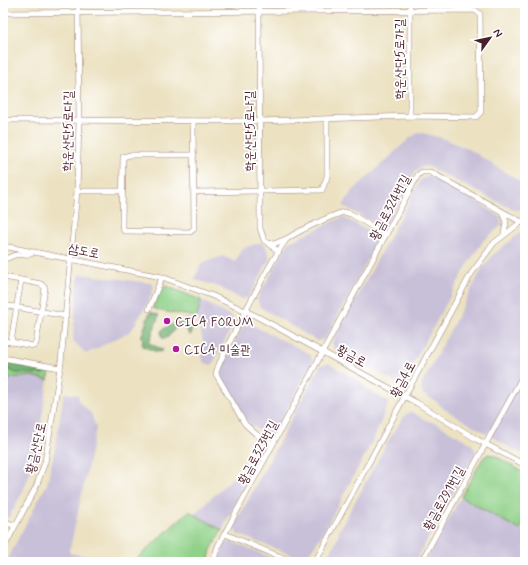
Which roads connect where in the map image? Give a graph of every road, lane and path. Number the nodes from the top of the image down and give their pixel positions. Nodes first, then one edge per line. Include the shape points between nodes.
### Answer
1 (78, 3) edge
2 (259, 3) edge
3 (410, 3) edge
4 (410, 11) junction
5 (78, 12) junction
6 (259, 12) junction
7 (3, 13) edge
8 (410, 116) junction
9 (327, 119) junction
10 (3, 120) edge
11 (79, 121) junction
12 (193, 121) junction
13 (260, 121) junction
14 (194, 155) junction
15 (77, 191) junction
16 (122, 191) junction
17 (260, 191) junction
18 (194, 192) junction
19 (502, 211) junction
20 (524, 221) edge
21 (504, 234) junction
22 (386, 235) junction
23 (289, 238) junction
24 (270, 245) junction
25 (3, 246) edge
26 (279, 252) junction
27 (38, 253) junction
28 (71, 259) junction
29 (275, 259) junction
30 (3, 260) edge
31 (3, 277) edge
32 (162, 277) junction
33 (22, 280) junction
34 (3, 305) edge
35 (17, 307) junction
36 (149, 308) dead end
37 (246, 311) junction
38 (41, 312) junction
39 (66, 316) junction
40 (3, 340) edge
41 (11, 342) junction
42 (323, 352) junction
43 (3, 358) edge
44 (60, 368) junction
45 (525, 372) edge
46 (405, 396) junction
47 (273, 444) junction
48 (485, 444) junction
49 (525, 465) edge
50 (3, 520) edge
51 (14, 526) junction
52 (225, 534) junction
53 (3, 549) edge
54 (213, 562) edge
55 (294, 562) edge
56 (315, 562) edge
57 (421, 562) edge

1 - 5 street, 학운산단5로다길
2 - 6 street, 학운산단5로나길
3 - 4 street, 학운산단5로가길
4 - 6 street
4 - 8 street, 학운산단5로가길
4 - 8 street via 470,10 480,14 481,112 476,117
5 - 6 street
5 - 7 street
5 - 11 street, 학운산단5로다길
6 - 13 street, 학운산단5로나길
8 - 9 street
9 - 13 street
9 - 17 street via 327,177 322,190
10 - 11 street
11 - 12 street
11 - 15 street, 학운산단5로다길
12 - 13 street
12 - 14 street
13 - 17 street, 학운산단5로나길
14 - 16 street via 126,155 123,159
14 - 18 street
15 - 16 street
15 - 28 street, 학운산단5로다길
16 - 18 street via 122,228 129,232 192,231
17 - 18 street
17 - 24 street, 학운산단5로나길 via 261,232
19 - 20 street, 황금로324번길
19 - 21 street via 506,222
19 - 22 street, 황금로324번길 via 425,171 416,178
20 - 21 street, 황금4로
21 - 46 street, 황금4로 via 487,251 471,274
22 - 23 street via 344,212
22 - 42 street, 황금로324번길
23 - 24 street
23 - 26 street
24 - 26 street
24 - 29 street, 학운산단5로나길
25 - 27 street, 삼도로
26 - 29 street
27 - 28 street, 삼도로
27 - 30 street via 15,255
28 - 32 street, 삼도로
28 - 39 street, 학운산단5로다길
29 - 37 street
31 - 33 street
32 - 36 street
32 - 37 street, 황금로 via 197,289
33 - 35 street
33 - 38 street via 44,286
34 - 35 street
35 - 38 street
35 - 41 street
37 - 42 street, 황금로
37 - 47 street via 218,364 216,374 245,424
38 - 39 street
38 - 41 street via 35,345
39 - 44 street, 황금산단로
40 - 41 street
42 - 46 street, 황금로
42 - 47 street, 황금로323번길
43 - 44 street
44 - 51 street, 황금산단로 via 45,462 36,487
45 - 48 street, 황금로291번길
46 - 48 street, 황금로
46 - 56 street, 황금4로
47 - 52 street, 황금로323번길
48 - 49 street, 황금로
48 - 57 street, 황금로291번길
50 - 51 street
51 - 53 street, 황금산단로
52 - 54 street, 황금로323번길
52 - 55 street

